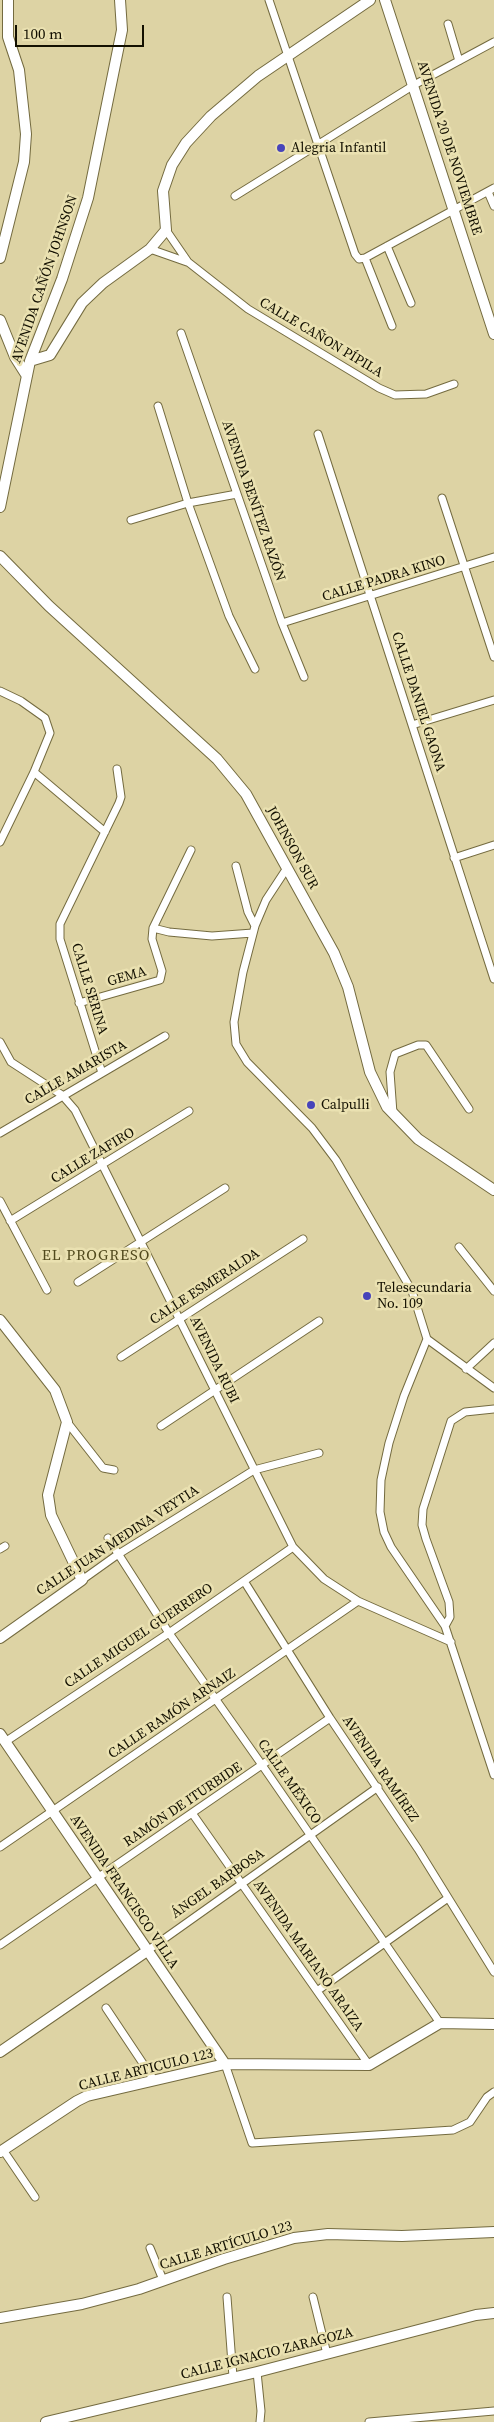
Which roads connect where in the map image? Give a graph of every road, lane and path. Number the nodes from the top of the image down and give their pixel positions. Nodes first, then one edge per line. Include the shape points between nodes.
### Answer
1 (8, 0) edge
2 (120, 0) edge
3 (269, 0) edge
4 (370, 0) edge
5 (385, 0) edge
6 (448, 24) dead end
7 (494, 42) edge
8 (289, 56) junction
9 (459, 61) junction
10 (414, 85) junction
11 (319, 144) junction
12 (491, 190) edge
13 (235, 196) dead end
14 (494, 206) edge
15 (454, 210) junction
16 (166, 230) junction
17 (387, 246) junction
18 (150, 249) junction
19 (0, 258) edge
20 (362, 258) junction
21 (188, 262) junction
22 (411, 303) dead end
23 (0, 320) edge
24 (392, 326) dead end
25 (181, 333) dead end
26 (494, 334) edge
27 (30, 361) junction
28 (27, 376) junction
29 (454, 384) dead end
30 (158, 406) dead end
31 (318, 434) dead end
32 (237, 494) junction
33 (442, 498) dead end
34 (188, 503) junction
35 (0, 507) edge
36 (131, 520) dead end
37 (0, 556) edge
38 (494, 557) edge
39 (465, 567) junction
40 (371, 597) junction
41 (282, 623) junction
42 (494, 657) edge
43 (255, 669) dead end
44 (304, 677) dead end
45 (0, 691) edge
46 (494, 700) edge
47 (412, 725) junction
48 (117, 769) dead end
49 (34, 772) junction
50 (106, 832) junction
51 (0, 842) edge
52 (494, 845) edge
53 (191, 850) dead end
54 (454, 858) junction
55 (236, 866) dead end
56 (287, 868) junction
57 (153, 928) junction
58 (254, 929) junction
59 (494, 979) edge
60 (79, 1003) junction
61 (165, 1036) dead end
62 (0, 1042) edge
63 (102, 1073) junction
64 (62, 1096) junction
65 (469, 1109) dead end
66 (189, 1111) dead end
67 (392, 1114) junction
68 (0, 1133) edge
69 (104, 1165) junction
70 (225, 1188) dead end
71 (494, 1190) edge
72 (0, 1201) edge
73 (10, 1221) junction
74 (303, 1239) dead end
75 (139, 1241) junction
76 (458, 1247) dead end
77 (78, 1282) dead end
78 (47, 1290) dead end
79 (494, 1291) edge
80 (179, 1318) junction
81 (0, 1320) edge
82 (319, 1321) dead end
83 (427, 1339) junction
84 (494, 1343) edge
85 (121, 1357) dead end
86 (466, 1369) junction
87 (494, 1388) edge
88 (215, 1391) junction
89 (494, 1409) edge
90 (67, 1422) junction
91 (161, 1426) dead end
92 (319, 1453) dead end
93 (114, 1470) dead end
94 (254, 1470) junction
95 (108, 1538) dead end
96 (293, 1547) junction
97 (117, 1555) junction
98 (82, 1580) junction
99 (244, 1581) junction
100 (358, 1601) junction
101 (446, 1626) junction
102 (169, 1633) junction
103 (0, 1638) edge
104 (451, 1642) junction
105 (287, 1650) junction
106 (216, 1699) junction
107 (330, 1718) junction
108 (2, 1740) edge
109 (262, 1765) junction
110 (494, 1774) edge
111 (378, 1788) junction
112 (52, 1811) junction
113 (192, 1813) junction
114 (310, 1835) junction
115 (0, 1847) edge
116 (97, 1879) junction
117 (241, 1884) junction
118 (448, 1898) junction
119 (384, 1943) junction
120 (0, 1946) edge
121 (147, 1951) junction
122 (494, 1972) edge
123 (317, 1990) junction
124 (106, 2008) dead end
125 (440, 2023) junction
126 (494, 2024) edge
127 (0, 2052) edge
128 (225, 2064) junction
129 (369, 2065) junction
130 (154, 2080) junction
131 (494, 2092) edge
132 (1, 2149) edge
133 (35, 2197) dead end
134 (494, 2232) edge
135 (150, 2248) dead end
136 (163, 2280) junction
137 (227, 2296) dead end
138 (313, 2297) dead end
139 (494, 2313) edge
140 (0, 2318) edge
141 (327, 2354) junction
142 (257, 2372) junction
143 (233, 2378) junction
144 (494, 2411) edge
145 (46, 2422) edge
146 (260, 2422) edge
147 (369, 2422) edge

1 - 19 street via 8,37 19,70 26,134 24,162
2 - 27 street, AVENIDA CAÑÓN JOHNSON via 122,30 88,198 62,279
3 - 8 street
4 - 8 street
5 - 10 street, AVENIDA 20 DE NOVIEMBRE
6 - 9 street
7 - 9 street
8 - 11 street
8 - 16 street via 258,76 186,142 172,165 163,191
9 - 10 street
10 - 11 street
10 - 15 street, AVENIDA 20 DE NOVIEMBRE
11 - 13 street
11 - 20 street via 355,254
12 - 14 street
12 - 15 street
15 - 17 street
15 - 26 street, AVENIDA 20 DE NOVIEMBRE
16 - 18 street
16 - 21 street, CALLE CAÑON PÍPILA
17 - 20 street
17 - 22 street
18 - 21 street, CALLE CAÑON PÍPILA
18 - 27 street via 102,282 82,303 50,355
20 - 24 street
21 - 29 street, CALLE CAÑON PÍPILA via 248,309 379,388 395,395 426,394
23 - 28 street via 15,357
25 - 32 street, AVENIDA BENÍTEZ RAZÓN
27 - 28 street, AVENIDA CAÑÓN JOHNSON
28 - 35 street, AVENIDA CAÑÓN JOHNSON
30 - 34 street
31 - 40 street, CALLE DANIEL GAONA
32 - 34 street
32 - 41 street, AVENIDA BENÍTEZ RAZÓN
33 - 39 street
34 - 36 street
34 - 43 street via 229,616
37 - 56 street, JOHNSON SUR via 48,606 217,759 246,794
38 - 39 street, CALLE PADRA KINO
39 - 40 street, CALLE PADRA KINO
39 - 42 street
40 - 41 street, CALLE PADRA KINO
40 - 47 street, CALLE DANIEL GAONA
41 - 44 street, AVENIDA BENÍTEZ RAZÓN
45 - 49 street via 21,701 49,725 50,733
46 - 47 street
47 - 54 street, CALLE DANIEL GAONA
48 - 50 street, CALLE SERINA via 121,796
49 - 50 street
49 - 51 street
50 - 60 street, CALLE SERINA via 60,924 60,940
52 - 54 street
53 - 57 street
54 - 59 street, CALLE DANIEL GAONA
55 - 58 street
56 - 58 street via 266,900
56 - 67 street, JOHNSON SUR via 334,953 348,987 370,1072
57 - 58 street via 212,936
57 - 60 street, GEMA via 152,939 162,971 160,980
58 - 83 street via 234,1022 236,1044 247,1062 312,1128 336,1160 412,1291
60 - 63 street, CALLE SERINA
61 - 63 street, CALLE AMARISTA
62 - 64 street, AVENIDA RUBI via 10,1062
63 - 64 street, CALLE AMARISTA
64 - 68 street, CALLE AMARISTA
64 - 69 street, AVENIDA RUBI via 75,1110
65 - 67 street via 426,1045 418,1045 395,1054 390,1072
66 - 69 street, CALLE ZAFIRO
67 - 71 street, JOHNSON SUR via 418,1139
69 - 73 street, CALLE ZAFIRO
69 - 75 street, AVENIDA RUBI
70 - 75 street
72 - 73 street
73 - 78 street
74 - 80 street, CALLE ESMERALDA
75 - 77 street
75 - 80 street, AVENIDA RUBI
76 - 79 street
80 - 85 street, CALLE ESMERALDA
80 - 88 street, AVENIDA RUBI
81 - 90 street via 55,1390
82 - 88 street
83 - 86 street
83 - 101 street via 389,1443 381,1480 380,1512 391,1547
84 - 86 street
86 - 87 street
88 - 91 street
88 - 94 street, AVENIDA RUBI
89 - 101 street via 465,1412 451,1421 422,1509 426,1539 449,1602 450,1617
90 - 93 street via 103,1468
90 - 98 street via 48,1495 51,1516
92 - 94 street, CALLE JUAN MEDINA VEYTIA
94 - 96 street, AVENIDA RUBI
94 - 97 street, CALLE JUAN MEDINA VEYTIA
95 - 97 street, CALLE MÉXICO
96 - 99 street, CALLE MIGUEL GUERRERO
96 - 100 street, AVENIDA RUBI via 324,1579
97 - 98 street, CALLE JUAN MEDINA VEYTIA
97 - 102 street, CALLE MÉXICO
98 - 103 street, CALLE JUAN MEDINA VEYTIA
99 - 102 street, CALLE MIGUEL GUERRERO
99 - 105 street, AVENIDA RAMÍREZ
100 - 104 street, AVENIDA RUBI
100 - 105 street, CALLE RAMÓN ARNAIZ
101 - 104 street
102 - 106 street, CALLE MÉXICO
102 - 108 street, CALLE MIGUEL GUERRERO
104 - 110 street
105 - 106 street, CALLE RAMÓN ARNAIZ
105 - 107 street, AVENIDA RAMÍREZ
106 - 109 street, CALLE MÉXICO
106 - 112 street, CALLE RAMÓN ARNAIZ
107 - 109 street, RAMÓN DE ITURBIDE
107 - 111 street, AVENIDA RAMÍREZ
108 - 112 street, AVENIDA FRANCISCO VILLA
109 - 113 street, RAMÓN DE ITURBIDE
109 - 114 street, CALLE MÉXICO
111 - 114 street, ÁNGEL BARBOSA
111 - 118 street, AVENIDA RAMÍREZ
112 - 115 street, CALLE RAMÓN ARNAIZ
112 - 116 street, AVENIDA FRANCISCO VILLA
113 - 116 street, RAMÓN DE ITURBIDE
113 - 117 street, AVENIDA MARIANO ARAIZA
114 - 117 street, ÁNGEL BARBOSA
114 - 119 street, CALLE MÉXICO
116 - 120 street, RAMÓN DE ITURBIDE
116 - 121 street, AVENIDA FRANCISCO VILLA
117 - 121 street, ÁNGEL BARBOSA
117 - 123 street, AVENIDA MARIANO ARAIZA
118 - 119 street
118 - 122 street, AVENIDA RAMÍREZ
119 - 123 street
119 - 125 street, CALLE MÉXICO
121 - 127 street, ÁNGEL BARBOSA
121 - 128 street, AVENIDA FRANCISCO VILLA
123 - 129 street, AVENIDA MARIANO ARAIZA
124 - 130 street
125 - 126 street
125 - 129 street
128 - 129 street, CALLE ARTICULO 123
128 - 130 street, CALLE ARTICULO 123
128 - 131 street via 252,2143 453,2130 470,2122
130 - 132 street, CALLE ARTICULO 123 via 77,2101
132 - 133 street
134 - 136 street, CALLE ARTÍCULO 123 via 301,2237
135 - 136 street
136 - 140 street, CALLE ARTÍCULO 123 via 82,2304
137 - 143 street
138 - 141 street
139 - 141 street, CALLE IGNACIO ZARAGOZA
141 - 142 street, CALLE IGNACIO ZARAGOZA
142 - 143 street, CALLE IGNACIO ZARAGOZA
142 - 146 street
143 - 145 street, CALLE IGNACIO ZARAGOZA
144 - 147 street

